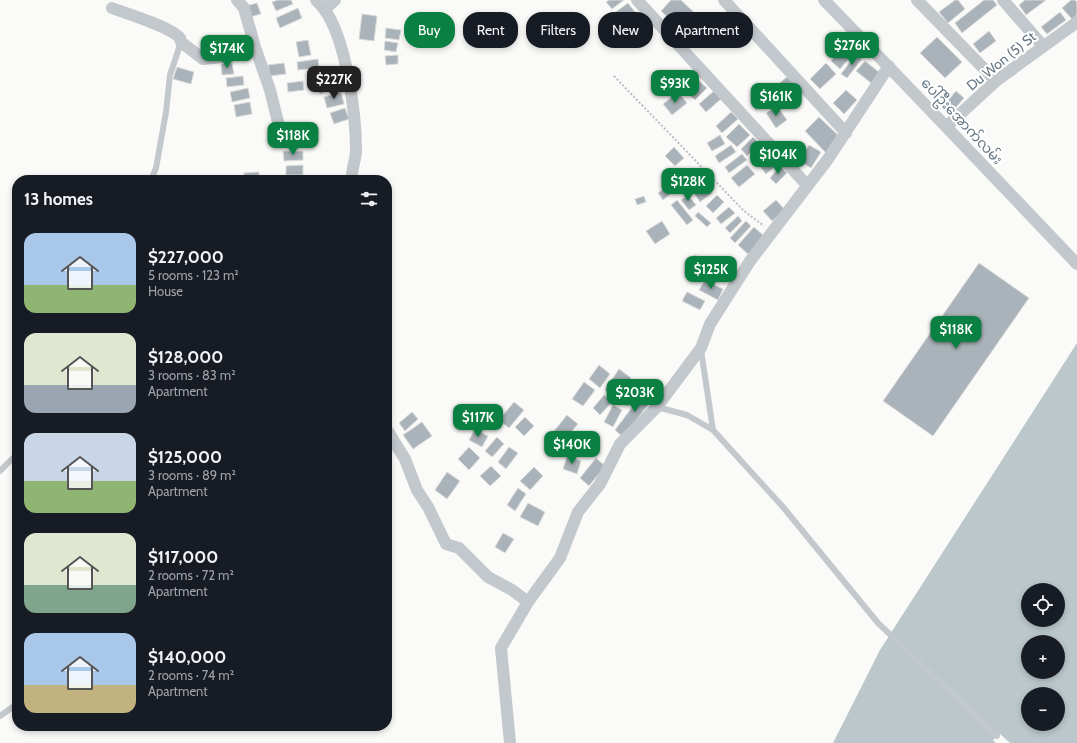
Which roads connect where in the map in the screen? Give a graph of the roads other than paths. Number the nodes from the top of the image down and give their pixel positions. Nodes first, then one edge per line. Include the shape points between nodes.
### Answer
1 (237, 0) edge
2 (316, 0) edge
3 (335, 0) edge
4 (637, 0) edge
5 (724, 0) edge
6 (824, 0) edge
7 (917, 0) edge
8 (1002, 0) edge
9 (112, 8) dead end
10 (325, 9) junction
11 (1077, 22) edge
12 (181, 42) junction
13 (1043, 46) junction
14 (255, 47) junction
15 (889, 66) junction
16 (996, 81) junction
17 (278, 122) dead end
18 (947, 126) junction
19 (846, 133) junction
20 (153, 175) edge
21 (352, 175) edge
22 (807, 185) junction
23 (1077, 264) edge
24 (701, 348) junction
25 (656, 407) junction
26 (713, 430) junction
27 (392, 438) edge
28 (12, 459) edge
29 (0, 471) edge
30 (528, 602) junction
31 (12, 708) edge
32 (0, 716) edge
33 (997, 736) dead end
34 (510, 743) edge

1 - 14 street via 244,8
2 - 10 street
3 - 10 street
4 - 22 street
5 - 19 street
6 - 15 street, ပေါ်ဦးအောက်လမ်း
7 - 16 street
8 - 13 street
9 - 12 street via 165,28 178,36
10 - 21 street via 342,46 352,104 356,151
11 - 13 street, Du Won (5) St
12 - 14 street via 203,59 230,56
12 - 20 lane via 170,75 166,112
13 - 16 street, Du Won (5) St
14 - 17 street
15 - 18 street, ပေါ်ဦးအောက်လမ်း
15 - 19 street
16 - 18 street, Du Won (5) St
18 - 23 street, ပေါ်ဦးအောက်လမ်း
19 - 22 street
22 - 24 street via 750,261 710,324
24 - 25 street
24 - 26 lane
25 - 26 lane via 687,415
25 - 30 street via 620,444 600,484 578,512 560,558
26 - 33 lane via 783,507 878,623
27 - 30 street via 405,459 417,490 446,544 459,548 488,577
28 - 29 lane
30 - 34 street via 501,648
31 - 32 lane

